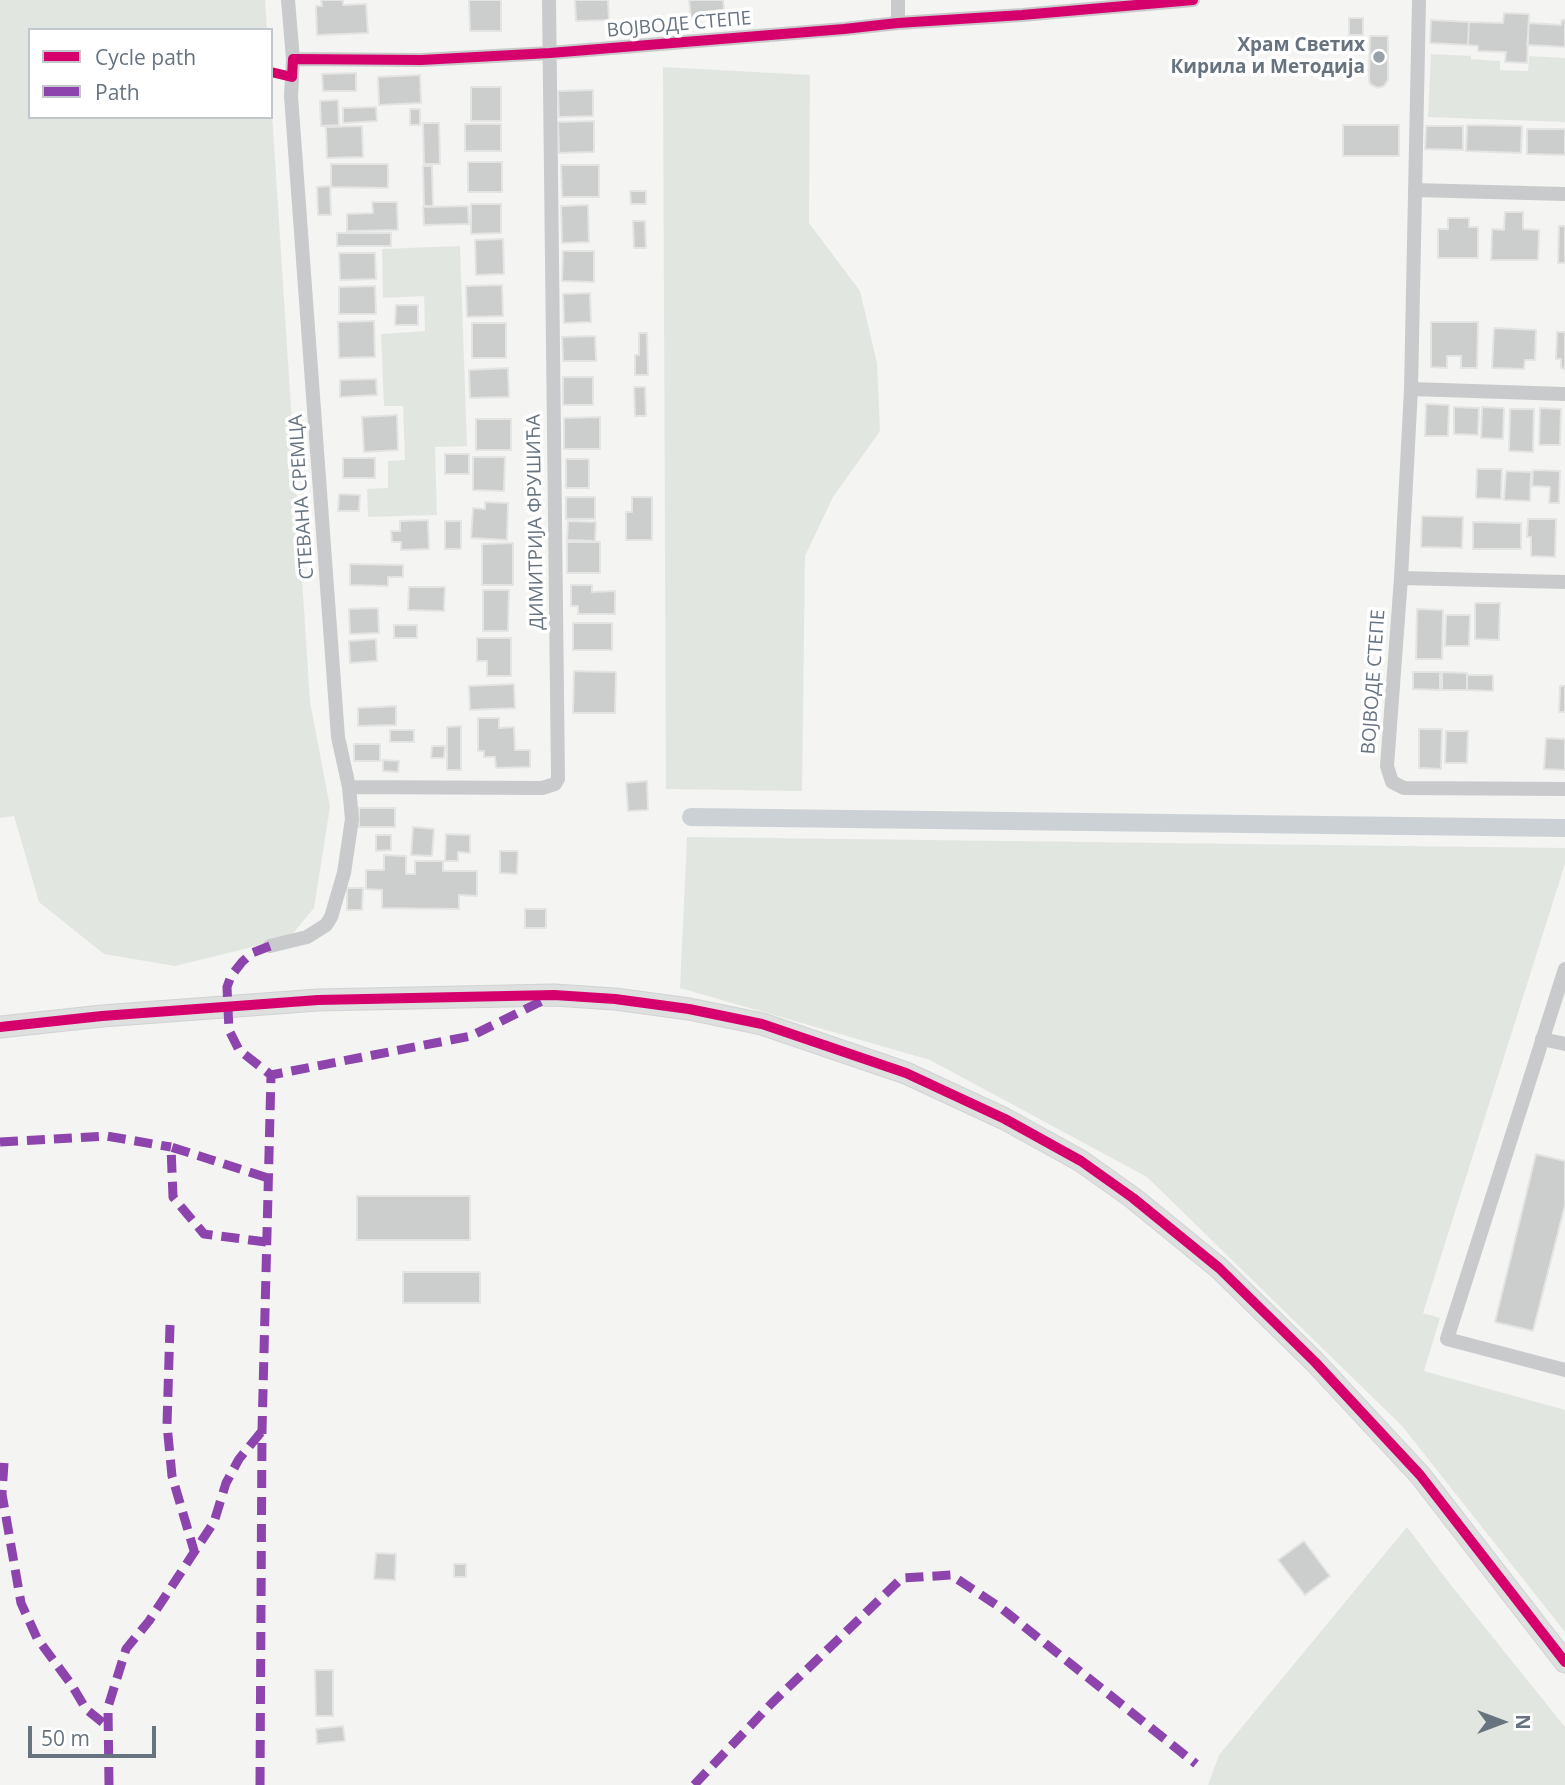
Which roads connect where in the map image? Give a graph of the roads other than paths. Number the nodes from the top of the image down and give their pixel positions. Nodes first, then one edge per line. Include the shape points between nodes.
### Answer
1 (288, 0) edge
2 (549, 0) edge
3 (898, 0) edge
4 (1193, 0) edge
5 (1419, 0) edge
6 (898, 23) junction
7 (550, 53) junction
8 (293, 59) junction
9 (1415, 190) junction
10 (1565, 194) edge
11 (1411, 389) junction
12 (1565, 394) edge
13 (1401, 579) junction
14 (1565, 582) edge
15 (349, 787) junction
16 (1565, 789) edge
17 (270, 946) dead end
18 (1565, 969) edge
19 (0, 1027) edge
20 (1542, 1039) junction
21 (1565, 1044) edge
22 (1565, 1370) edge
23 (1565, 1662) edge

1 - 8 street, СТЕВАНА СРЕМЦА
2 - 7 street
3 - 6 street
4 - 6 street, ВОЈВОДЕ СТЕПЕ
5 - 9 street, ВОЈВОДЕ СТЕПЕ
6 - 7 street, ВОЈВОДЕ СТЕПЕ
7 - 8 street, ВОЈВОДЕ СТЕПЕ via 421,61
7 - 15 street, ДИМИТРИЈА ФРУШИЋА via 558,779 541,788
8 - 15 street, СТЕВАНА СРЕМЦА via 291,96 338,737
9 - 10 street
9 - 11 street, ВОЈВОДЕ СТЕПЕ
11 - 12 street
11 - 13 street, ВОЈВОДЕ СТЕПЕ
13 - 14 street
13 - 16 street, ВОЈВОДЕ СТЕПЕ via 1387,766 1392,782 1404,788
15 - 17 street, СТЕВАНА СРЕМЦА via 350,835 331,917 320,931
18 - 20 street
19 - 23 main road via 398,997 615,999 762,1024 906,1073 1005,1119 1091,1168 1219,1268 1420,1475
20 - 21 street
20 - 22 street via 1447,1339

